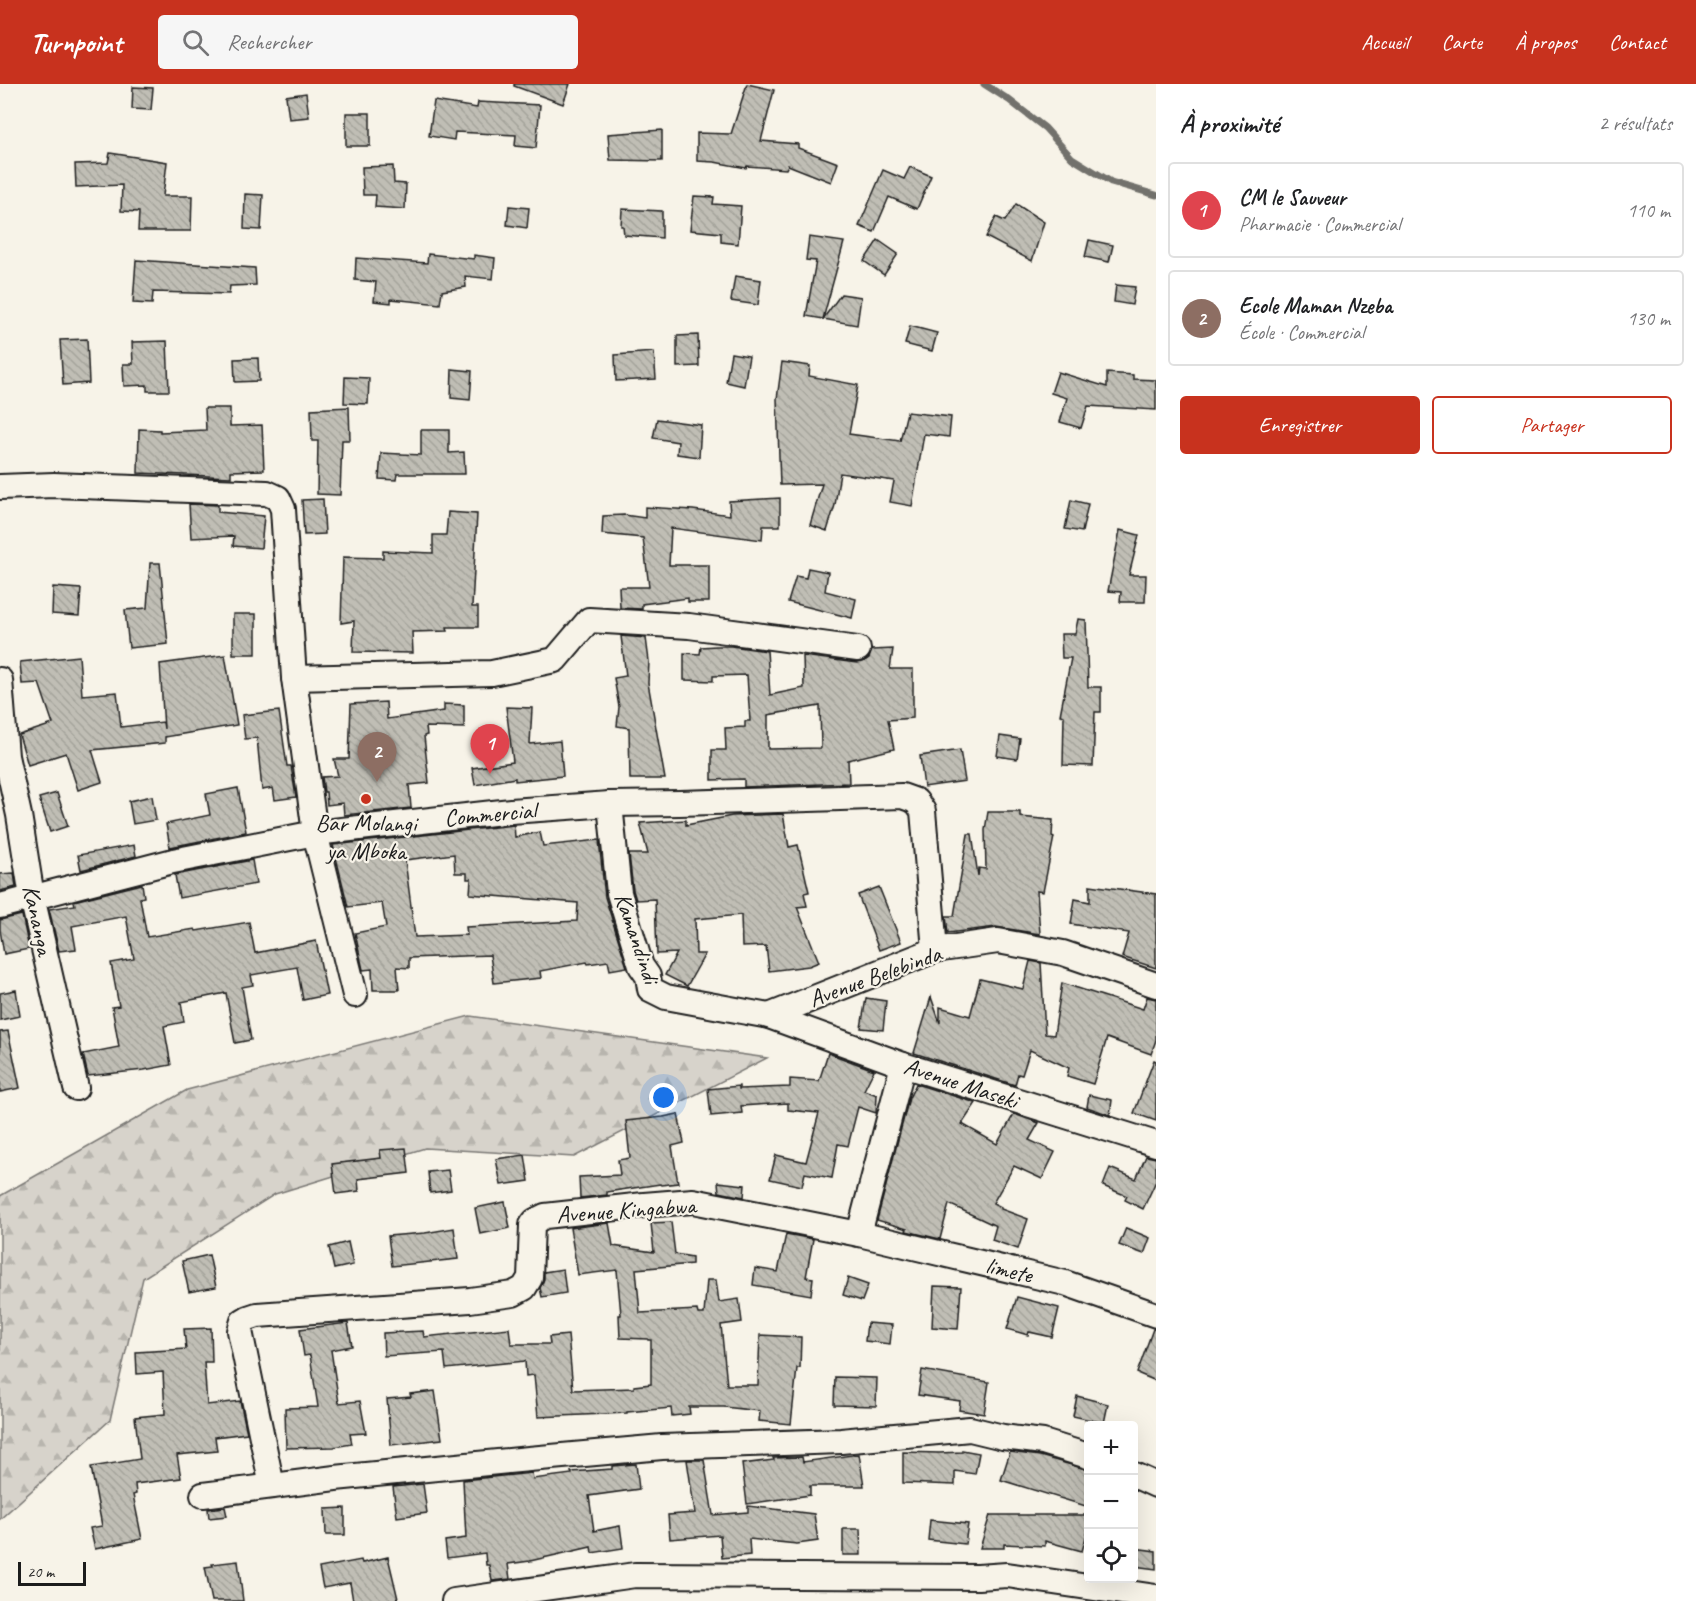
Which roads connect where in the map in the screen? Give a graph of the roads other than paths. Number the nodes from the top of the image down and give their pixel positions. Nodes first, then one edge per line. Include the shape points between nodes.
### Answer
1 (0, 487) edge
2 (858, 649) dead end
3 (294, 678) junction
4 (0, 680) edge
5 (610, 804) junction
6 (315, 833) junction
7 (32, 897) junction
8 (0, 906) edge
9 (935, 950) junction
10 (1156, 985) edge
11 (354, 995) dead end
12 (769, 1016) junction
13 (903, 1065) junction
14 (76, 1088) dead end
15 (1156, 1144) edge
16 (859, 1234) junction
17 (1156, 1315) edge
18 (1084, 1454) edge
19 (1136, 1475) edge
20 (1156, 1485) edge
21 (272, 1486) junction
22 (203, 1495) dead end
23 (1156, 1597) edge
24 (454, 1601) edge

1 - 3 street via 54,485 267,493 278,498 283,509
2 - 3 street via 689,626 589,620 555,660 492,673
3 - 6 street
4 - 7 street, Kananga via 6,756
5 - 6 street, Commercial
5 - 9 street, Commercial via 902,796 916,801 923,811
5 - 12 street, Kamandindi via 619,893 650,989 666,997
6 - 7 street, Commercial via 173,861
6 - 11 street
7 - 8 street, Commercial
7 - 14 street, Kananga
9 - 10 street, Avenue Belebinda via 998,941 1063,953
9 - 12 street, Avenue Belebinda
12 - 13 street, Avenue Maseki
13 - 15 street, Avenue Maseki
13 - 16 street
16 - 17 street, limete via 1065,1283
16 - 21 street, Avenue Kingabwa via 693,1201 545,1216 535,1221 532,1230 530,1278 524,1288 513,1294 248,1318 240,1331
18 - 21 street via 1043,1442 970,1429 841,1441 651,1448
19 - 20 street
21 - 22 street
23 - 24 street via 1006,1575 635,1575

